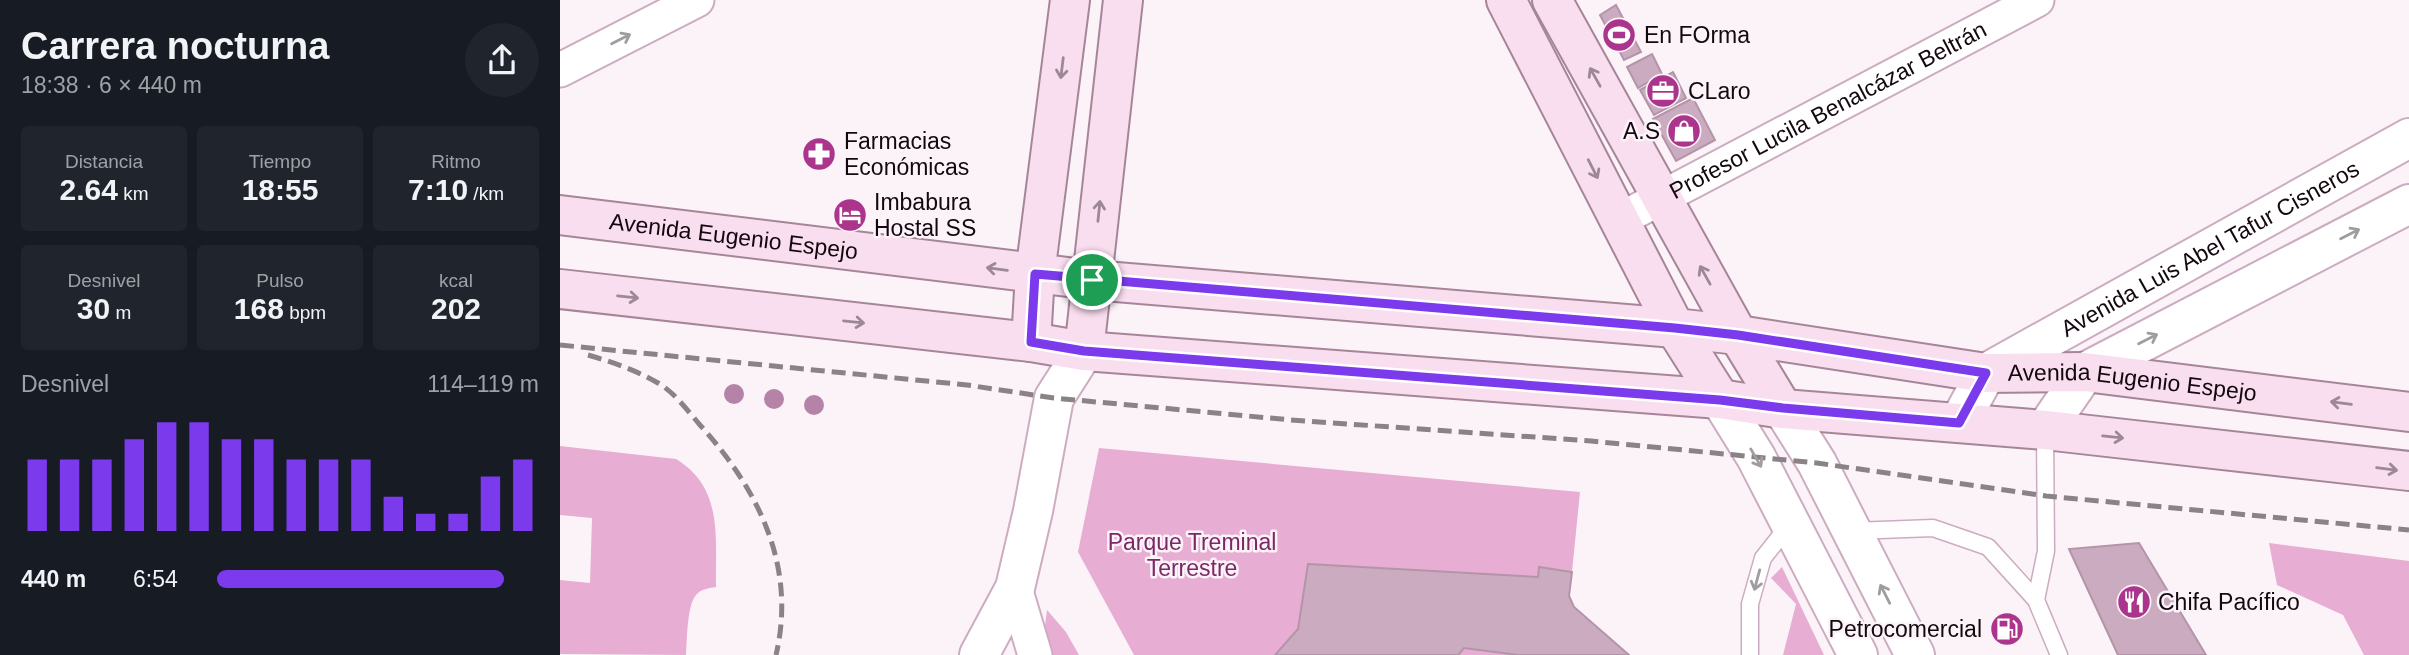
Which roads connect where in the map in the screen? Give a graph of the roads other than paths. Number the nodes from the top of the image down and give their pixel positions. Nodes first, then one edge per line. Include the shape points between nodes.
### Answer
1 (697, 0) edge
2 (1070, 0) edge
3 (1123, 0) edge
4 (1506, 0) edge
5 (1552, 0) edge
6 (2037, 0) edge
7 (560, 70) edge
8 (2409, 138) edge
9 (1663, 199) junction
10 (2409, 204) edge
11 (560, 215) edge
12 (1619, 220) junction
13 (1035, 274) junction
14 (1092, 280) junction
15 (560, 289) edge
16 (1675, 328) junction
17 (1738, 335) junction
18 (1031, 342) junction
19 (1084, 351) junction
20 (2085, 372) junction
21 (1986, 373) junction
22 (1054, 398) junction
23 (1720, 400) junction
24 (1783, 408) junction
25 (2409, 412) edge
26 (1959, 423) junction
27 (2045, 430) junction
28 (2409, 471) edge
29 (1791, 522) junction
30 (1853, 531) junction
31 (1014, 588) junction
32 (2036, 600) junction
33 (979, 655) edge
34 (1035, 655) edge
35 (1750, 655) edge
36 (1858, 655) edge
37 (1915, 655) edge
38 (2059, 655) edge

7 -> 1 street
2 -> 13 main road
14 -> 3 main road
4 -> 12 main road
9 -> 5 main road
6 - 9 street, Profesor Lucila Benalcázar Beltrán
8 - 21 street, Avenida Luis Abel Tafur Cisneros
9 - 12 street, Profesor Lucila Benalcázar Beltrán
17 -> 9 main road
20 -> 10 street, Avenida Luis Abel Tafur Cisneros
13 -> 11 main road, Avenida Eugenio Espejo
12 - 16 main road
13 - 14 main road, Avenida Eugenio Espejo
13 - 18 main road
14 - 16 main road, Avenida Eugenio Espejo
14 - 19 main road
15 -> 18 main road
16 - 17 main road, Avenida Eugenio Espejo
16 - 23 main road
17 - 21 main road, Avenida Eugenio Espejo
17 - 24 main road
18 - 19 main road
18 - 22 street
19 - 22 street
19 - 23 main road
20 - 21 main road, Avenida Eugenio Espejo
25 -> 20 main road, Avenida Eugenio Espejo
20 - 27 street, Avenida Luis Abel Tafur Cisneros
21 - 26 street
22 - 31 street
23 - 24 main road
23 -> 29 street
24 - 26 main road
24 - 30 street
26 - 27 main road
27 -> 28 main road
27 - 32 lane via 2046,551
29 -> 35 lane via 1763,558 1750,604
29 - 36 street
30 - 32 lane via 1933,528 1988,547
37 -> 30 street
31 - 33 street
31 - 34 street
32 - 38 lane

